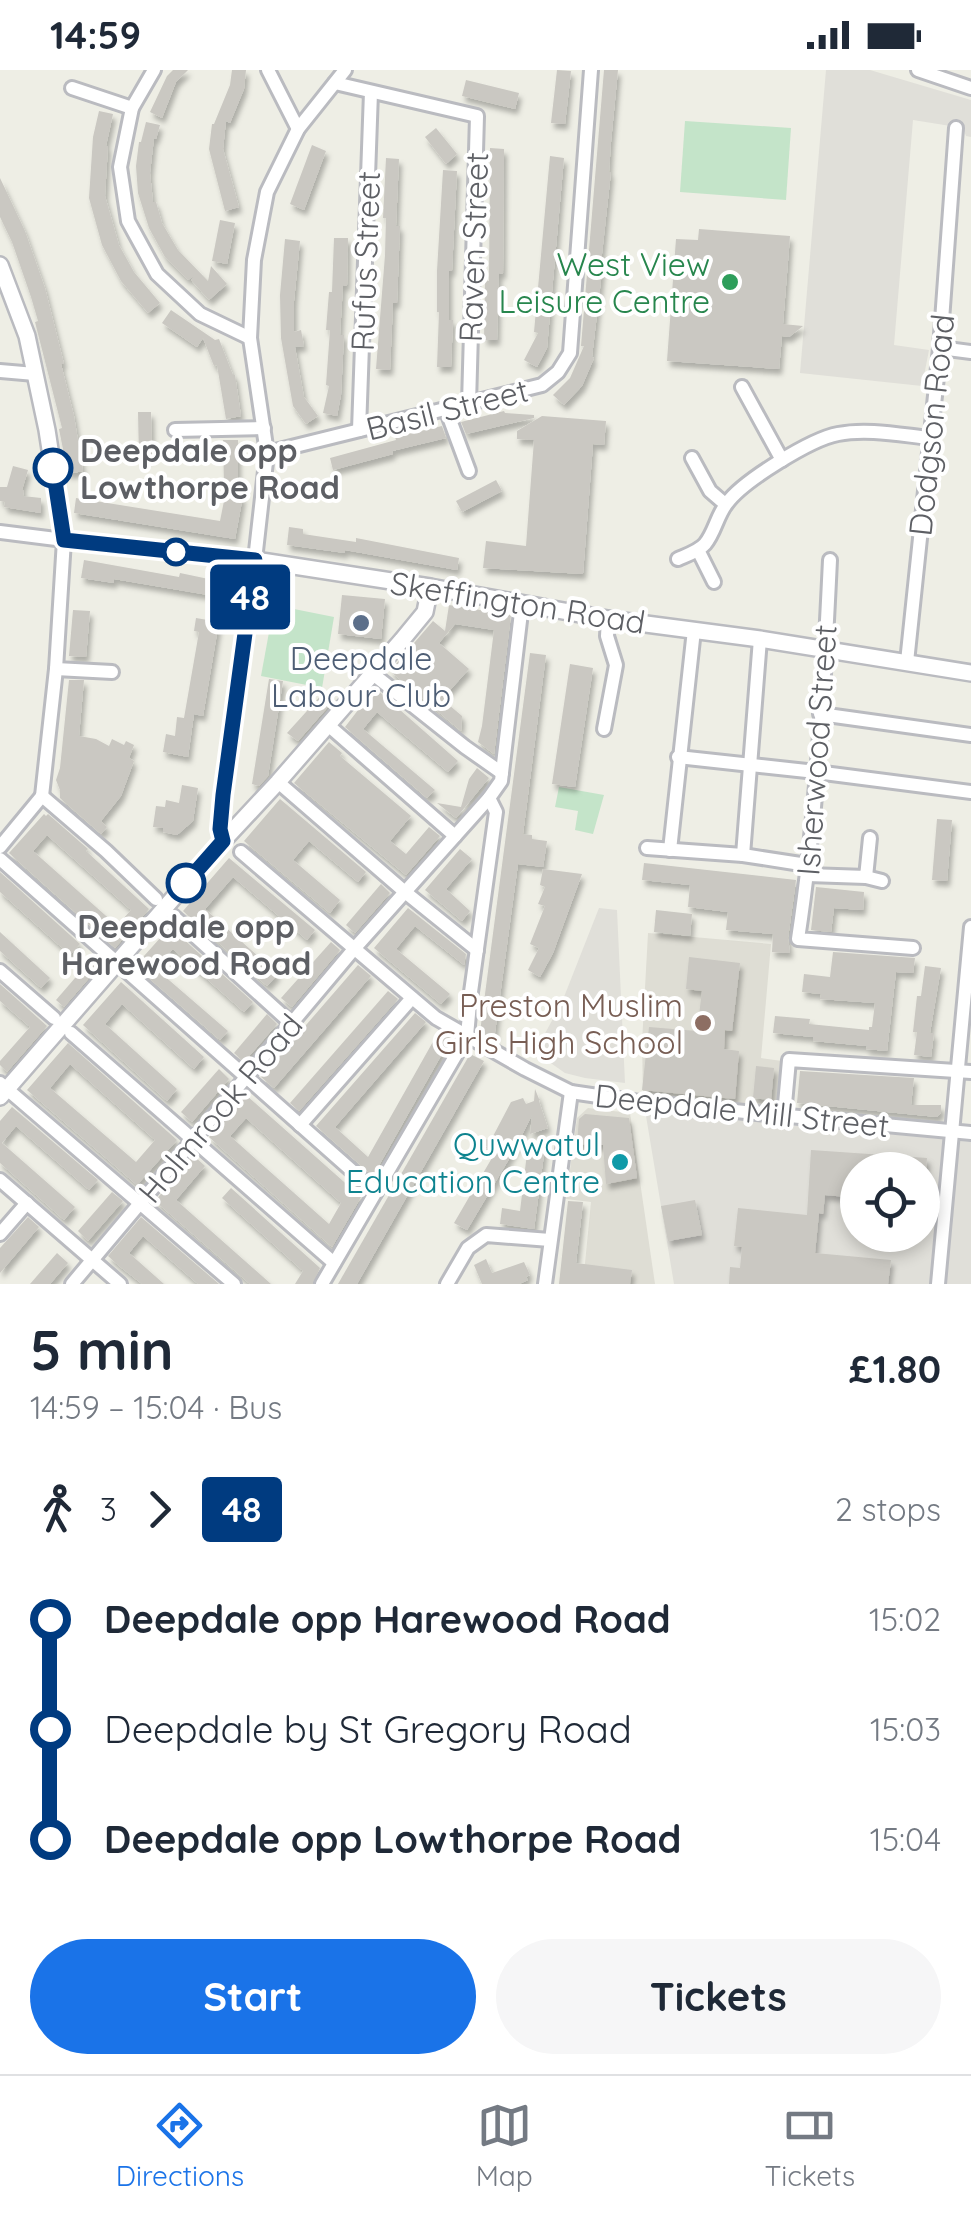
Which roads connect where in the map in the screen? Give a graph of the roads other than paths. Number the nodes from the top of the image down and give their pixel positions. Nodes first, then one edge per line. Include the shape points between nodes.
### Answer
1 (154, 70) edge
2 (268, 70) edge
3 (345, 70) edge
4 (590, 70) edge
5 (918, 70) edge
6 (335, 83) junction
7 (72, 88) dead end
8 (971, 88) edge
9 (371, 92) junction
10 (132, 108) junction
11 (956, 128) dead end
12 (298, 129) junction
13 (0, 265) edge
14 (250, 338) junction
15 (940, 348) junction
16 (971, 352) edge
17 (0, 371) edge
18 (35, 374) junction
19 (742, 387) dead end
20 (469, 404) junction
21 (446, 409) junction
22 (264, 428) junction
23 (176, 430) dead end
24 (359, 430) junction
25 (930, 438) junction
26 (267, 453) junction
27 (692, 458) dead end
28 (782, 460) junction
29 (469, 471) dead end
30 (725, 504) junction
31 (0, 532) edge
32 (64, 540) junction
33 (698, 550) junction
34 (678, 559) dead end
35 (255, 560) junction
36 (830, 560) dead end
37 (714, 582) dead end
38 (430, 587) junction
39 (522, 604) junction
40 (608, 619) junction
41 (694, 630) junction
42 (760, 639) junction
43 (825, 651) junction
44 (907, 662) junction
45 (56, 668) junction
46 (112, 672) dead end
47 (971, 673) edge
48 (373, 674) junction
49 (820, 714) junction
50 (328, 725) junction
51 (604, 729) dead end
52 (971, 734) edge
53 (678, 757) junction
54 (750, 764) junction
55 (816, 772) junction
56 (502, 773) junction
57 (278, 782) junction
58 (971, 792) edge
59 (42, 796) junction
60 (489, 798) junction
61 (455, 836) junction
62 (870, 838) dead end
63 (223, 841) junction
64 (0, 847) edge
65 (647, 848) dead end
66 (670, 850) junction
67 (241, 852) dead end
68 (744, 856) junction
69 (0, 859) edge
70 (808, 870) junction
71 (866, 877) junction
72 (882, 881) dead end
73 (405, 892) junction
74 (156, 899) dead end
75 (174, 916) dead end
76 (971, 927) edge
77 (354, 948) junction
78 (913, 948) dead end
79 (477, 950) junction
80 (970, 952) edge
81 (117, 963) junction
82 (0, 970) edge
83 (412, 998) junction
84 (54, 1018) dead end
85 (292, 1024) junction
86 (71, 1033) dead end
87 (467, 1036) junction
88 (964, 1071) edge
89 (246, 1077) junction
90 (2, 1090) edge
91 (571, 1092) junction
92 (784, 1115) junction
93 (300, 1125) junction
94 (951, 1131) junction
95 (971, 1134) edge
96 (193, 1140) junction
97 (0, 1180) edge
98 (376, 1192) junction
99 (27, 1203) junction
100 (140, 1203) junction
101 (0, 1234) edge
102 (550, 1240) junction
103 (92, 1260) junction
104 (334, 1263) junction
105 (72, 1284) edge
106 (120, 1284) edge
107 (234, 1284) edge
108 (322, 1284) edge
109 (446, 1284) edge
110 (546, 1284) edge
111 (938, 1284) edge

1 - 10 street
2 - 12 street
3 - 6 street
4 - 20 street, Basil Street via 570,352 542,385
5 - 8 street
6 - 9 street, Raven Street
6 - 12 street
7 - 10 street
9 - 20 street, Raven Street via 477,116
9 - 24 street, Rufus Street
10 - 14 street via 120,167 128,222 157,274 200,314
11 - 15 street, Dodgson Road
12 - 14 street via 268,192 254,260
13 - 18 street
14 - 22 street
15 - 16 street
15 - 25 street, Dodgson Road
17 - 18 street
18 - 32 street
19 - 28 street
20 - 21 street, Basil Street
21 - 24 street, Basil Street
21 - 29 street
22 - 23 street
22 - 26 street
24 - 26 street, Basil Street
25 - 28 street via 835,434
25 - 44 street, Dodgson Road
26 - 35 street
27 - 30 street
28 - 30 street
30 - 33 street
31 - 32 street
32 - 35 street, Skeffington Road
32 - 45 street
33 - 34 street
33 - 37 street
35 - 38 street, Skeffington Road
35 - 63 street via 223,795
36 - 43 street, Isherwood Street
38 - 39 street, Skeffington Road
38 - 48 street via 425,612
39 - 40 street, Skeffington Road
39 - 56 street
40 - 41 street, Skeffington Road
40 - 51 street via 616,665
41 - 42 street, Skeffington Road
41 - 53 street
42 - 43 street, Skeffington Road
42 - 54 street
43 - 44 street, Skeffington Road
43 - 49 street, Isherwood Street
44 - 47 street, Skeffington Road
45 - 46 street
45 - 59 street
48 - 50 street
48 - 56 street
49 - 52 street
49 - 55 street, Isherwood Street
50 - 57 street
50 - 61 street
53 - 54 street
53 - 66 street
54 - 55 street
54 - 68 street
55 - 58 street
55 - 70 street, Isherwood Street
56 - 60 street, Holmrook Road
57 - 63 street
57 - 73 street
59 - 64 street
59 - 74 street
60 - 61 street, Holmrook Road
60 - 79 street via 496,812
61 - 73 street, Holmrook Road
62 - 71 street
63 - 81 street
65 - 66 street
66 - 68 street
67 - 77 street, Deepdale Mill Street
68 - 70 street
69 - 81 street
70 - 71 street
70 - 78 street, Isherwood Street via 798,939
71 - 72 street
73 - 77 street, Holmrook Road
73 - 79 street
75 - 85 street
76 - 80 street
77 - 83 street, Deepdale Mill Street
77 - 85 street, Holmrook Road
79 - 87 street
80 - 88 street
81 - 89 street
81 - 90 street
82 - 84 street
83 - 87 street, Deepdale Mill Street
83 - 93 street
85 - 89 street, Holmrook Road
86 - 96 street
87 - 91 street, Deepdale Mill Street
87 - 98 street
88 - 92 street via 788,1060
88 - 94 street
89 - 93 street
89 - 96 street, Holmrook Road
90 - 100 street
91 - 92 street, Deepdale Mill Street
91 - 102 street
92 - 94 street, Deepdale Mill Street
93 - 98 street
94 - 95 street, Deepdale Mill Street
94 - 111 street
96 - 100 street, Holmrook Road
96 - 104 street
97 - 99 street
98 - 104 street
99 - 101 street
99 - 103 street
100 - 103 street, Holmrook Road
100 - 107 street
102 - 109 street via 486,1235 468,1248
102 - 110 street
103 - 105 street, Holmrook Road
103 - 106 street
104 - 108 street

